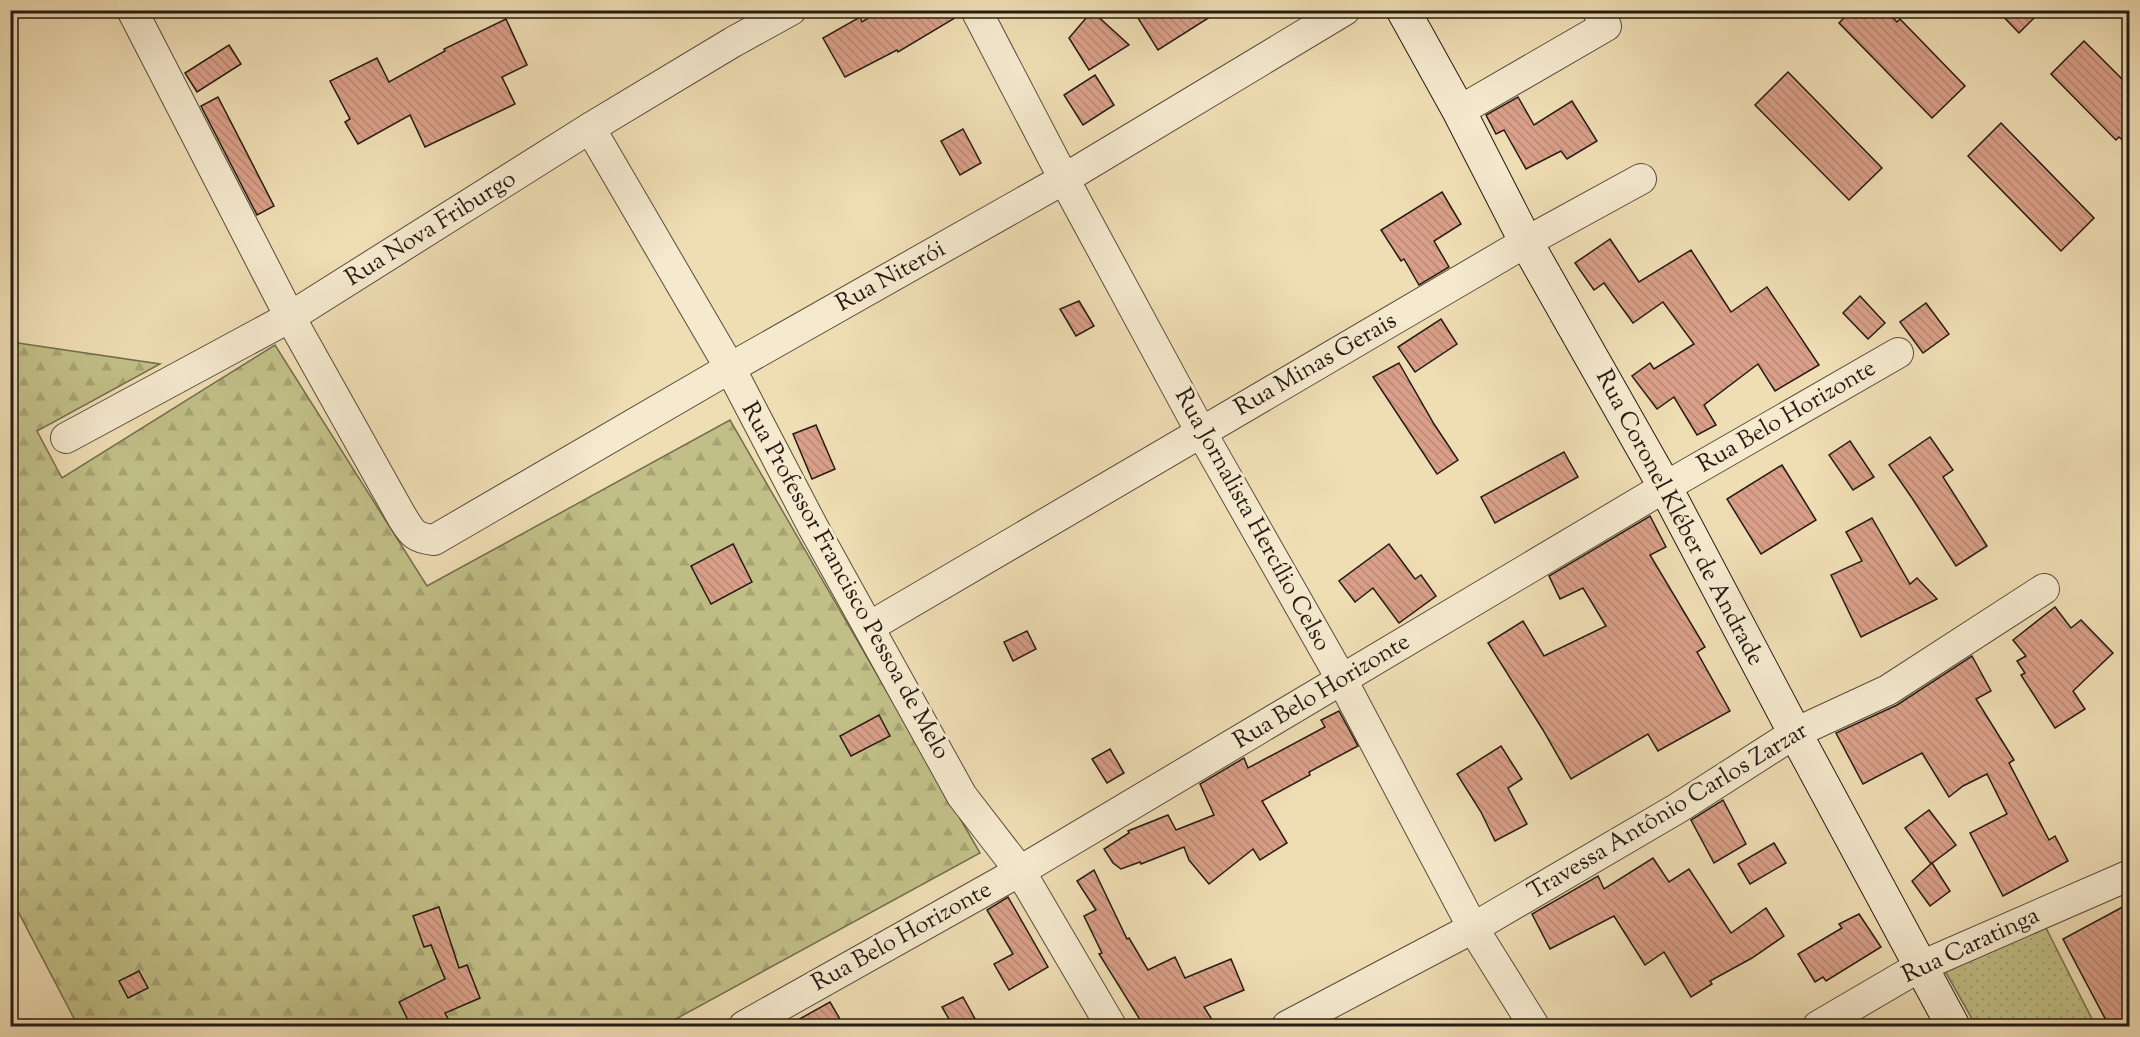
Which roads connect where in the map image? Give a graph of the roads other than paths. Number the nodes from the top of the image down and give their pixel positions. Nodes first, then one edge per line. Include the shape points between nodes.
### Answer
1 (132, 10) edge
2 (791, 10) edge
3 (975, 10) edge
4 (1345, 10) edge
5 (1403, 10) edge
6 (1597, 10) edge
7 (1459, 111) junction
8 (590, 128) junction
9 (1064, 179) junction
10 (1641, 179) dead end
11 (1526, 242) junction
12 (290, 317) junction
13 (1898, 353) dead end
14 (730, 368) junction
15 (1201, 432) junction
16 (66, 438) dead end
17 (1665, 487) junction
18 (2044, 589) dead end
19 (869, 627) junction
20 (1342, 680) junction
21 (1795, 733) junction
22 (1020, 871) junction
23 (2130, 875) edge
24 (1473, 928) junction
25 (1919, 967) junction
26 (744, 1026) edge
27 (1111, 1026) edge
28 (1287, 1026) edge
29 (1534, 1026) edge
30 (1818, 1026) edge
31 (1953, 1026) edge

1 - 12 street
2 - 8 street, Rua Nova Friburgo
3 - 9 street, Rua Jornalista Hercílio Celso
4 - 9 street, Rua Niterói
5 - 7 main road, Rua Coronel Kléber de Andrade
6 - 7 street via 1606,26
7 - 11 main road, Rua Coronel Kléber de Andrade
8 - 12 street, Rua Nova Friburgo
8 - 14 street, Rua Professor Francisco Pessoa de Melo
9 - 14 street, Rua Niterói
9 - 15 street, Rua Jornalista Hercílio Celso
10 - 11 street, Rua Minas Gerais
11 - 15 street, Rua Minas Gerais
11 - 17 main road, Rua Coronel Kléber de Andrade
12 - 14 street, Rua Niterói via 413,534 424,539 434,540
12 - 16 street, Rua Nova Friburgo
13 - 17 street, Rua Belo Horizonte
14 - 19 street, Rua Professor Francisco Pessoa de Melo
15 - 19 street, Rua Minas Gerais
15 - 20 street, Rua Jornalista Hercílio Celso
17 - 20 street, Rua Belo Horizonte
17 - 21 main road, Rua Coronel Kléber de Andrade
18 - 21 street, Travessa Antônio Carlos Zarzar via 1888,690
19 - 22 street, Rua Professor Francisco Pessoa de Melo via 962,796
20 - 22 street, Rua Belo Horizonte
20 - 24 street, Rua Jornalista Hercílio Celso
21 - 24 street, Travessa Antônio Carlos Zarzar via 1678,808
21 - 25 main road, Rua Coronel Kléber de Andrade
22 - 26 street, Rua Belo Horizonte
22 - 27 street, Rua Professor Francisco Pessoa de Melo
23 - 25 street, Rua Caratinga
24 - 28 street, Travessa Antônio Carlos Zarzar
24 - 29 street, Rua Jornalista Hercílio Celso
25 - 30 street, Rua Caratinga
25 - 31 main road, Rua Coronel Kléber de Andrade

